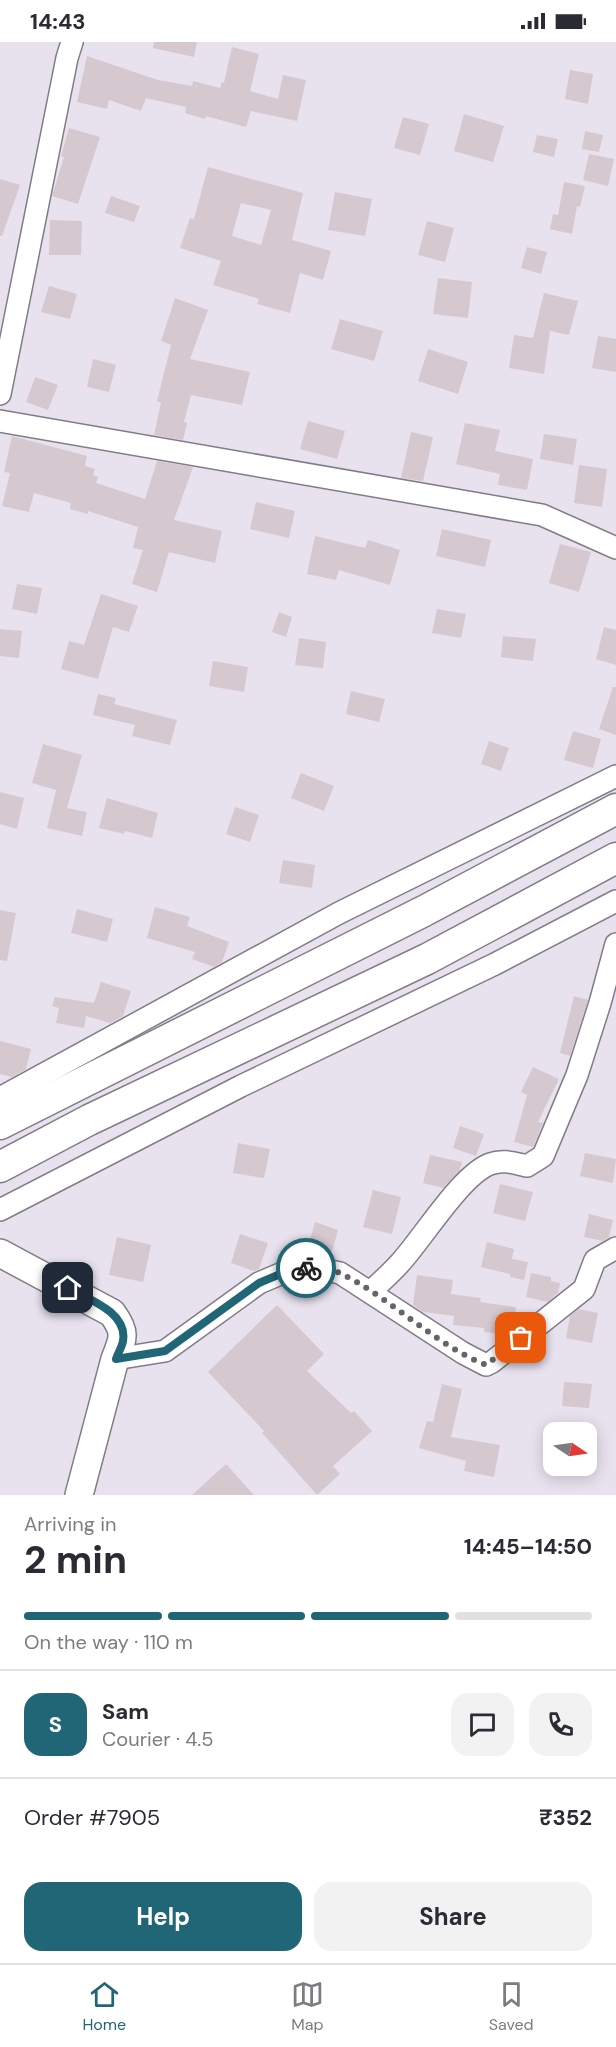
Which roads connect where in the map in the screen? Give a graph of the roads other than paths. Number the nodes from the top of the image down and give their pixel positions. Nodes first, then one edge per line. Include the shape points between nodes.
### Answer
1 (72, 42) edge
2 (0, 394) edge
3 (0, 421) edge
4 (616, 548) edge
5 (616, 776) edge
6 (616, 809) edge
7 (616, 858) edge
8 (616, 901) edge
9 (616, 944) edge
10 (0, 1098) edge
11 (0, 1124) edge
12 (0, 1167) edge
13 (0, 1210) edge
14 (616, 1248) edge
15 (0, 1253) edge
16 (370, 1292) junction
17 (116, 1359) junction
18 (79, 1495) edge

1 - 2 street
3 - 4 street via 543,515
5 - 10 street via 339,913
6 - 11 highway via 424,911
7 - 12 highway via 427,959 89,1120
8 - 13 street
9 - 16 street via 577,1075 543,1156 527,1166 506,1161 476,1172 401,1263
14 - 16 street via 595,1260 584,1289 486,1365
15 - 17 main road via 112,1313 121,1325 123,1340
16 - 17 street via 340,1273 312,1267 292,1269 259,1283 165,1351
17 - 18 main road

